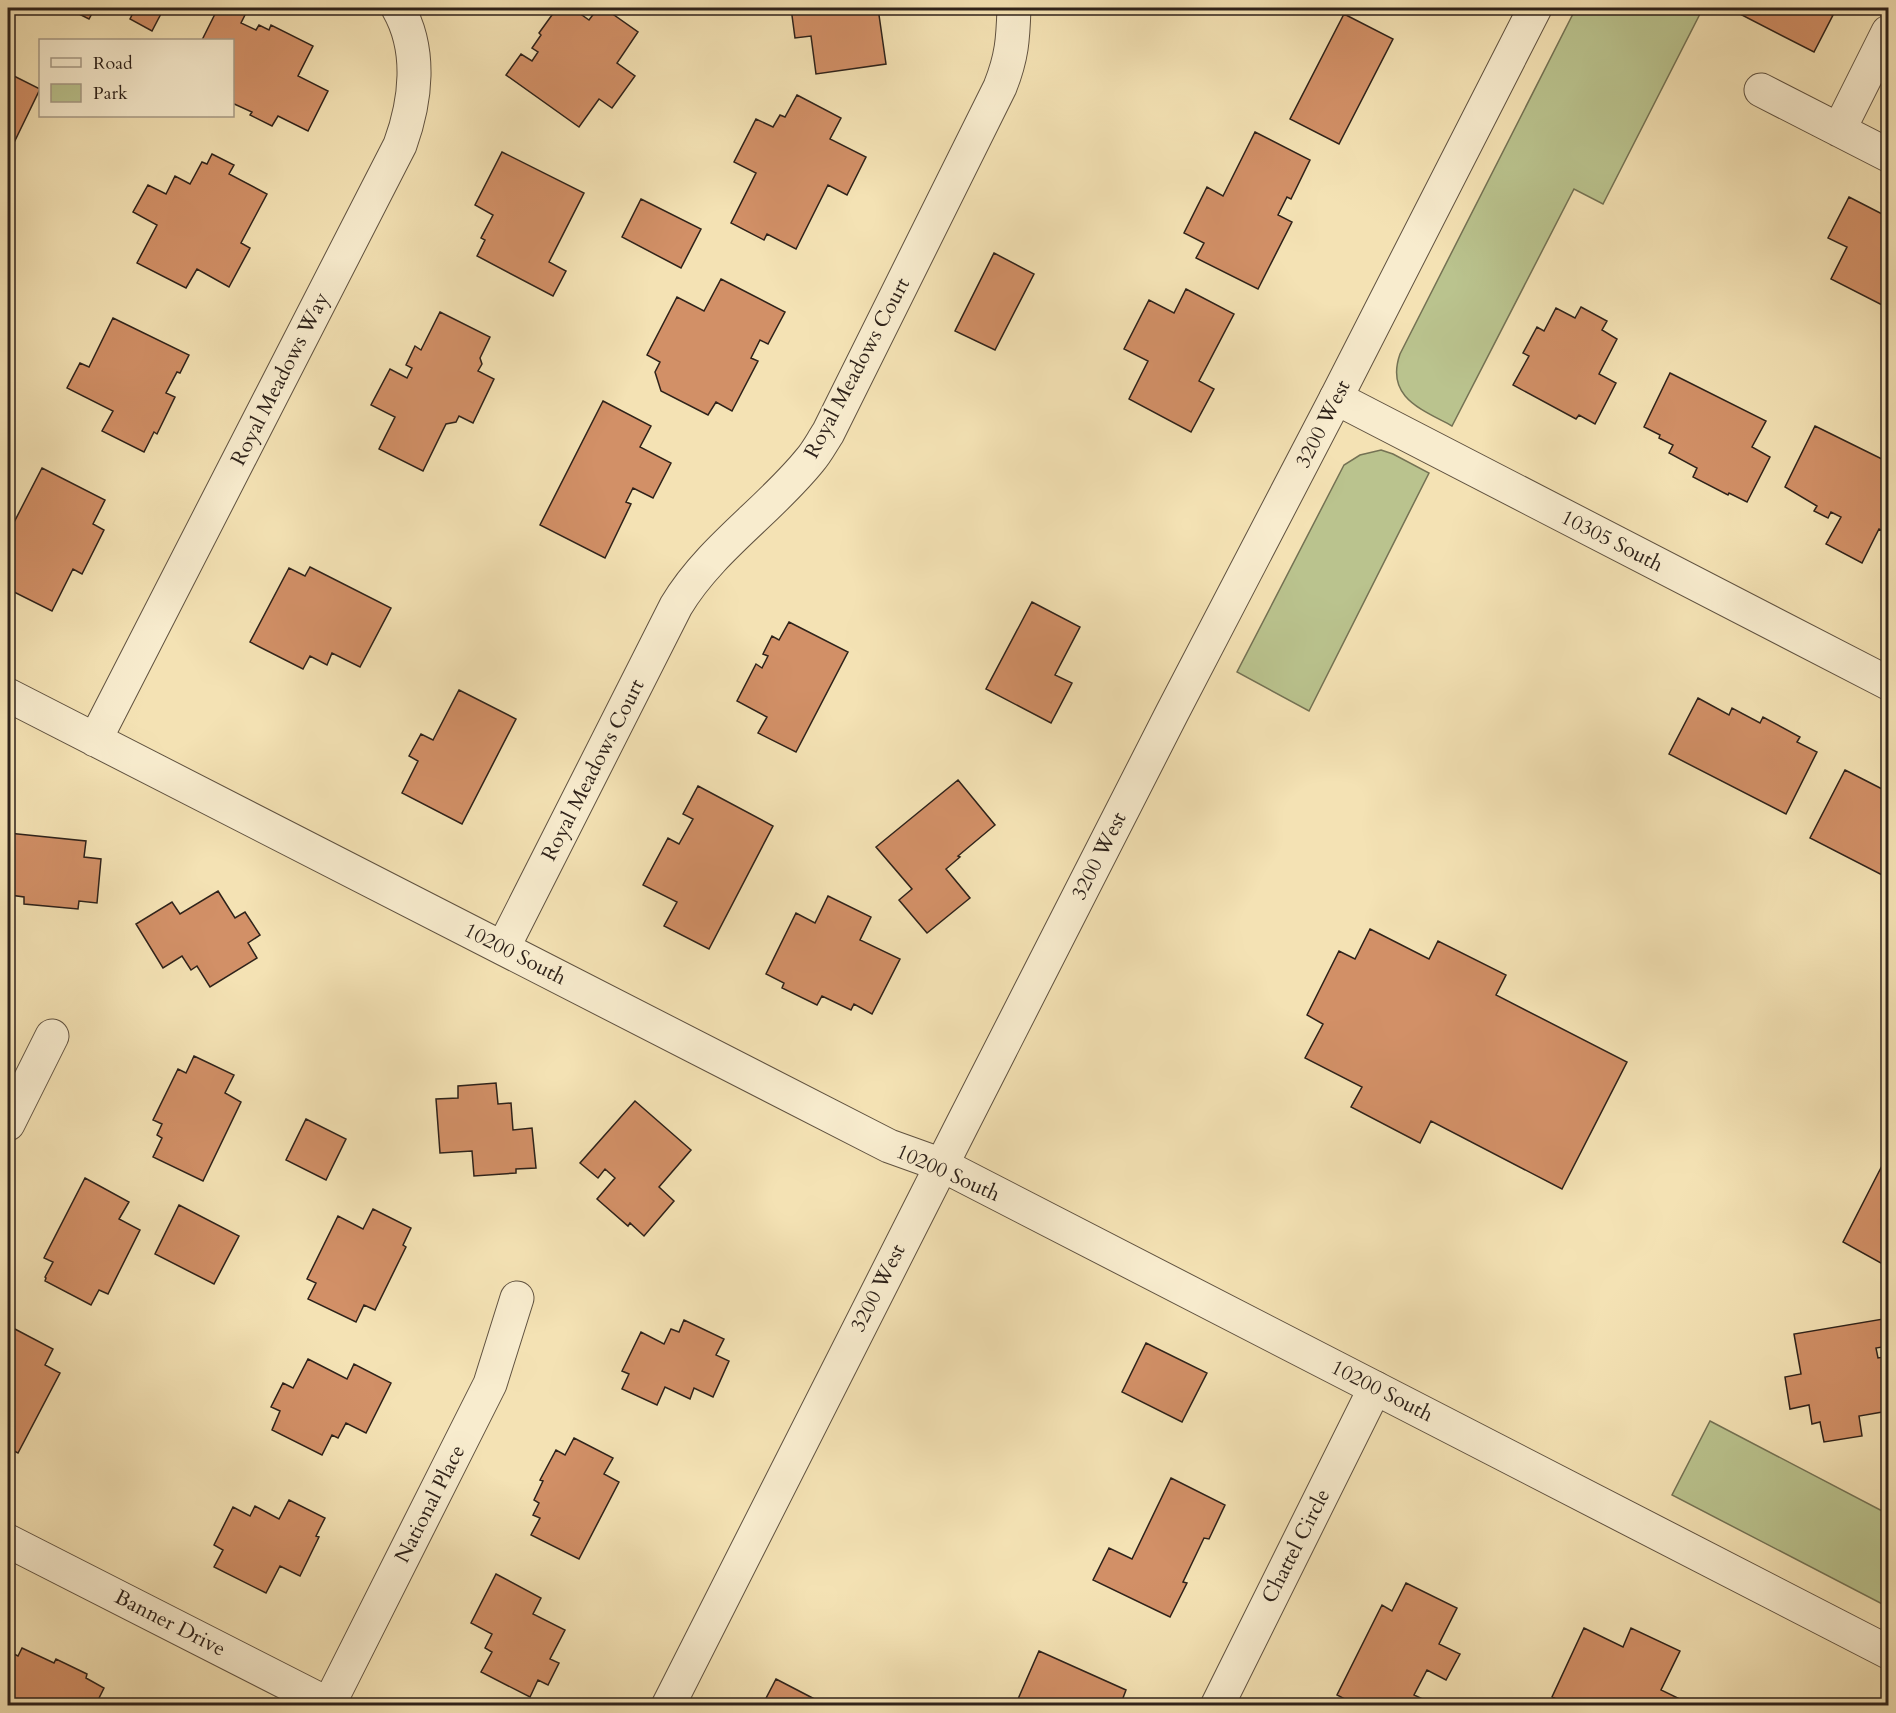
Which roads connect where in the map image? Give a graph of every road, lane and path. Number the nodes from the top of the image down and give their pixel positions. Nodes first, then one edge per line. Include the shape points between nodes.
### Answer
1 (398, 8) edge
2 (1014, 8) edge
3 (1535, 8) edge
4 (1888, 32) edge
5 (1761, 90) dead end
6 (1839, 130) junction
7 (1888, 155) edge
8 (1336, 398) junction
9 (1888, 683) edge
10 (8, 695) edge
11 (95, 740) junction
12 (502, 948) junction
13 (52, 1036) dead end
14 (8, 1124) edge
15 (942, 1165) junction
16 (517, 1298) dead end
17 (1375, 1388) junction
18 (8, 1541) edge
19 (1888, 1652) edge
20 (331, 1705) edge
21 (668, 1706) edge
22 (1217, 1706) edge

1 - 11 street, Royal Meadows Way via 410,38 414,66 413,102 400,145
2 - 12 street, Royal Meadows Court via 1012,50 1000,87 828,433 793,480 689,585
3 - 8 street, 3200 West
4 - 6 street
5 - 6 street
6 - 7 street
8 - 9 street, 10305 South
8 - 15 street, 3200 West
10 - 11 street, 10200 South
11 - 12 street, 10200 South
12 - 15 street, 10200 South via 889,1146
13 - 14 street
15 - 17 street, 10200 South
15 - 21 street, 3200 West
16 - 20 street, National Place via 490,1384
17 - 19 street, 10200 South
17 - 22 street, Chattel Circle
18 - 20 street, Banner Drive

